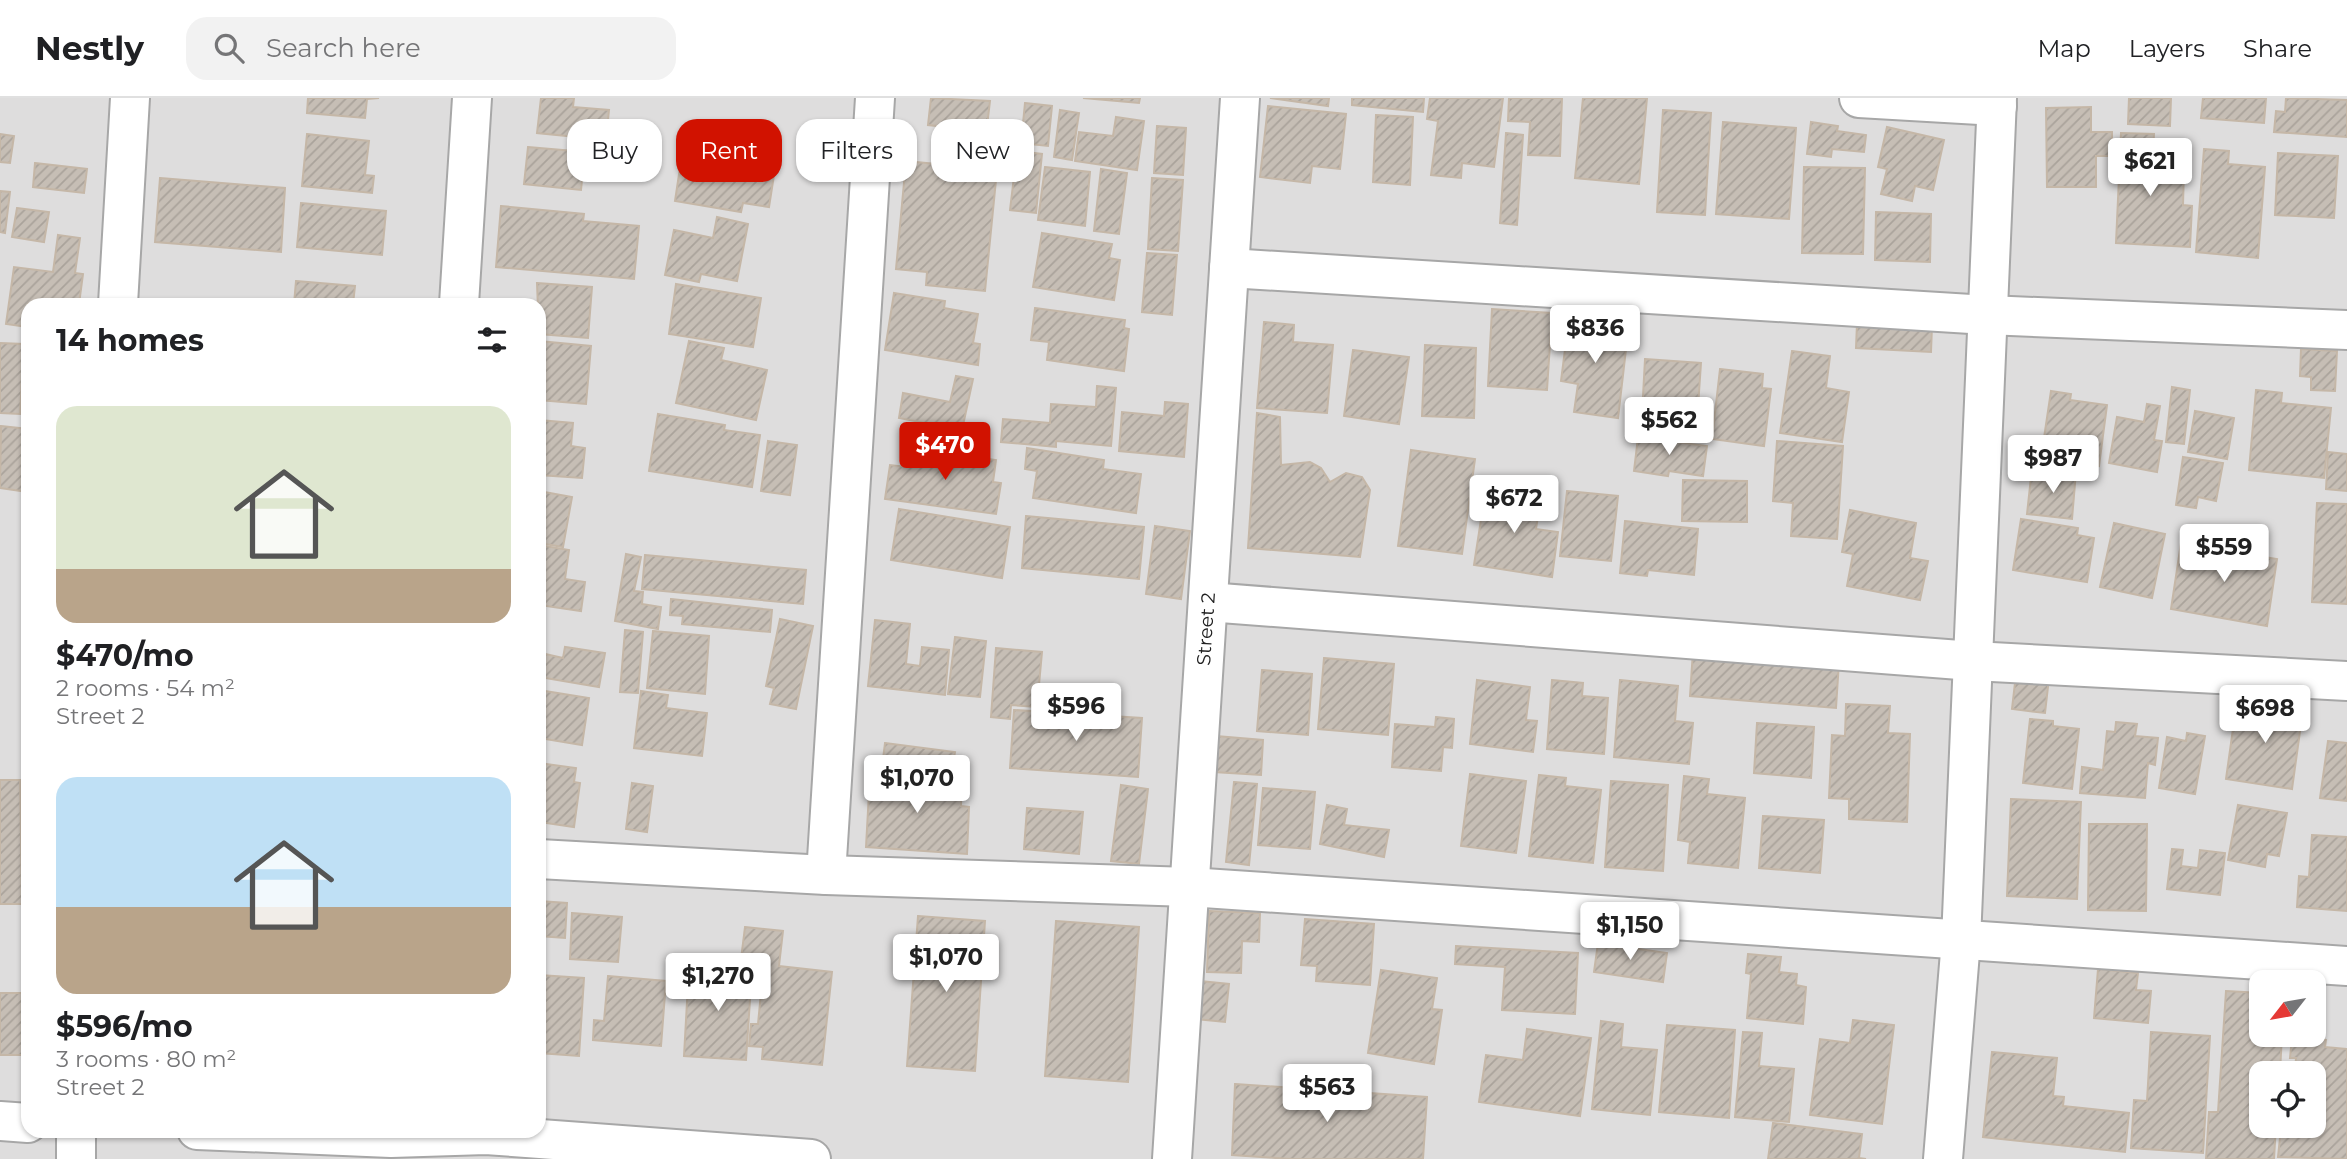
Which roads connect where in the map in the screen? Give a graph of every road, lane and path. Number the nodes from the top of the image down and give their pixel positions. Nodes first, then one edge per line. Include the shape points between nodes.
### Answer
1 (130, 98) edge
2 (472, 98) edge
3 (875, 98) edge
4 (1240, 98) edge
5 (1859, 98) edge
6 (1997, 102) edge
7 (1229, 268) junction
8 (118, 298) edge
9 (459, 298) edge
10 (1987, 315) junction
11 (2347, 330) edge
12 (1208, 603) junction
13 (1973, 662) junction
14 (2347, 681) edge
15 (546, 859) edge
16 (826, 875) junction
17 (1189, 887) junction
18 (1961, 940) junction
19 (2347, 966) edge
20 (0, 1121) edge
21 (21, 1122) edge
22 (76, 1138) edge
23 (527, 1138) edge
24 (76, 1159) edge
25 (811, 1159) edge
26 (1172, 1159) edge
27 (1943, 1159) edge

1 - 8 street
2 - 9 street
3 - 16 street
4 - 7 street, Street 2
5 - 6 street
6 - 10 street
7 - 10 street
7 - 12 street, Street 2
10 - 11 street
10 - 13 street
12 - 13 street
12 - 17 street, Street 2
13 - 14 street
13 - 18 street
15 - 16 street
16 - 17 street
17 - 18 street
17 - 26 street, Street 2
18 - 19 street
18 - 27 street
20 - 21 street
22 - 24 street
23 - 25 street

